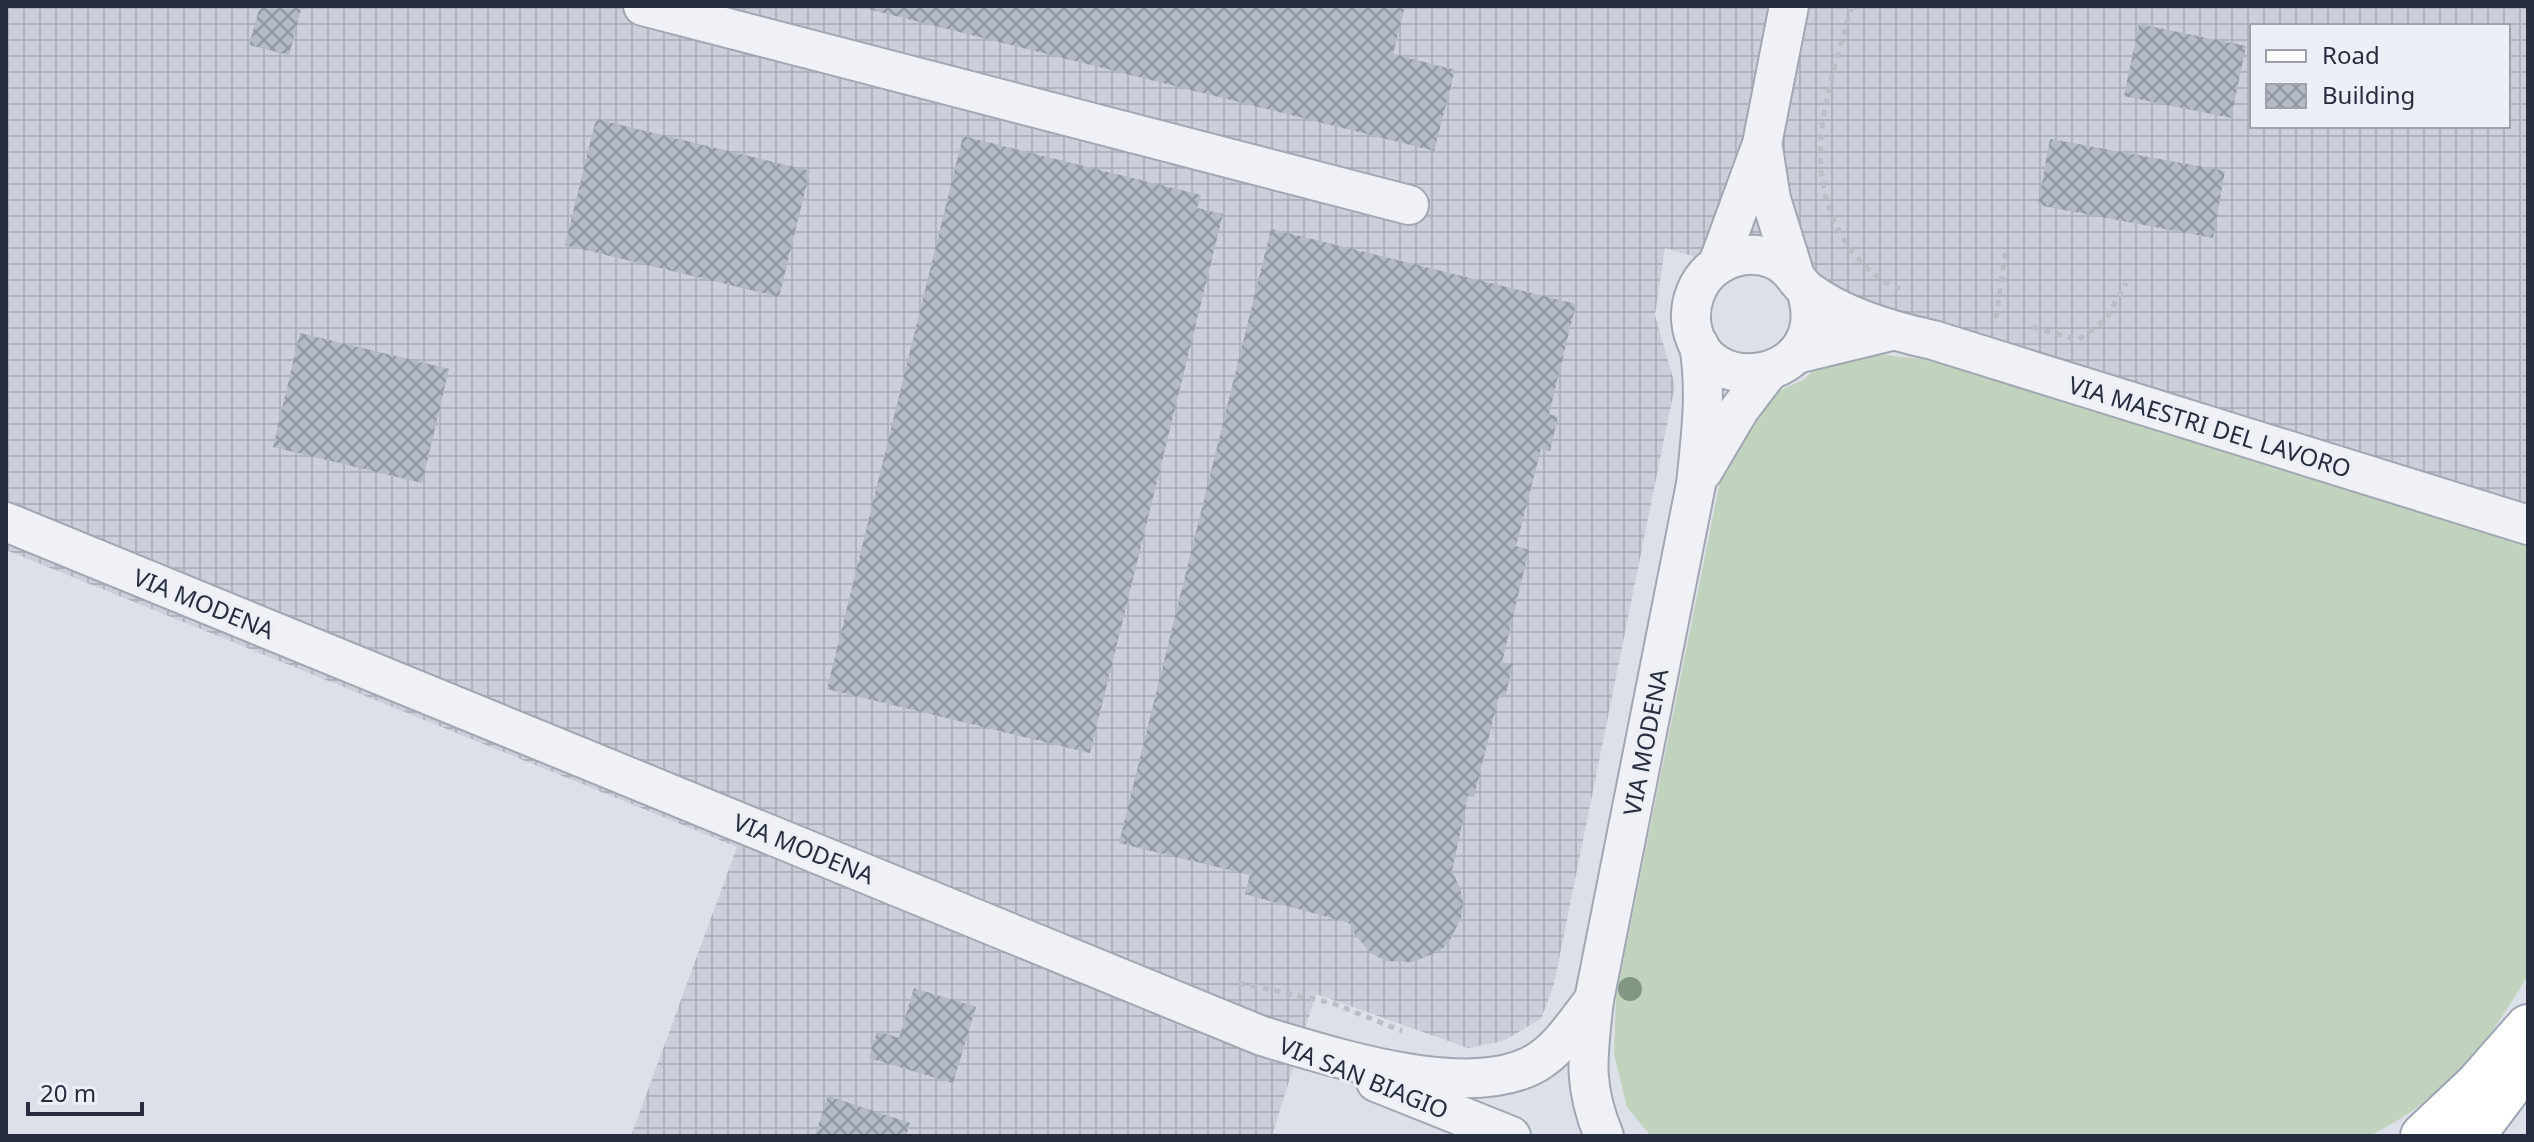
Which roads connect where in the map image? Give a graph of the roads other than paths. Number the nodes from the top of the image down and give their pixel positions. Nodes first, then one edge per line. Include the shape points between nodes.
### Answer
1 (643, 6) edge
2 (1789, 6) edge
3 (1762, 144) junction
4 (1409, 205) dead end
5 (1718, 264) junction
6 (1800, 282) junction
7 (1891, 331) junction
8 (1699, 345) junction
9 (1782, 363) junction
10 (1696, 484) junction
11 (6, 522) edge
12 (2528, 525) edge
13 (1594, 1000) junction
14 (2528, 1027) edge
15 (1262, 1036) junction
16 (2528, 1061) edge
17 (1511, 1136) edge
18 (1604, 1136) edge
19 (2423, 1136) edge
20 (2472, 1136) edge

1 - 4 street
2 - 3 street, VIA MODENA
3 - 5 street, VIA MODENA
3 - 6 street, VIA MODENA via 1771,199
5 - 6 street via 1758,255 1773,259
5 - 8 street, VIA MODENA via 1702,280 1692,302 1691,324
6 - 7 street, VIA MAESTRI DEL LAVORO
6 - 9 street, VIA MODENA via 1811,312 1809,330
7 - 9 street, VIA MAESTRI DEL LAVORO
7 - 12 street, VIA MAESTRI DEL LAVORO
8 - 9 street via 1733,372 1745,374
8 - 10 street, VIA MODENA via 1703,413
9 - 10 street, VIA MODENA via 1739,410
10 - 13 street, VIA MODENA
11 - 15 street, VIA MODENA
13 - 15 street, VIA MODENA via 1536,1063 1504,1076 1472,1079 1391,1070
13 - 18 street, VIA MODENA via 1587,1069 1592,1107
14 - 19 main road
15 - 17 street, VIA SAN BIAGIO
16 - 20 main road

